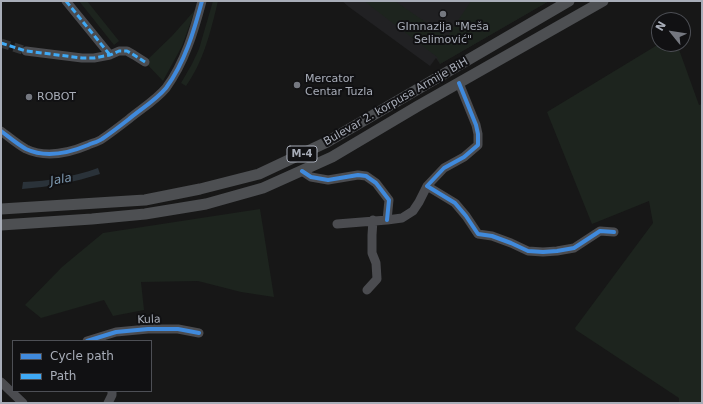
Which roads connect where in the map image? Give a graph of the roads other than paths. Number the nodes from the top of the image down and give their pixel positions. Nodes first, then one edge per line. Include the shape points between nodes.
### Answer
1 (66, 1) edge
2 (202, 1) edge
3 (569, 1) edge
4 (603, 1) edge
5 (26, 51) tunnel mouth
6 (110, 55) junction
7 (144, 62) dead end
8 (458, 83) junction
9 (1, 131) edge
10 (302, 171) junction
11 (428, 186) junction
12 (1, 209) edge
13 (373, 220) junction
14 (387, 220) junction
15 (337, 224) dead end
16 (1, 225) edge
17 (614, 232) dead end
18 (367, 290) dead end
19 (199, 333) dead end
20 (100, 338) edge
21 (1, 382) edge
22 (12, 390) edge
23 (14, 392) edge
24 (112, 392) edge
25 (23, 403) edge
26 (108, 403) edge

1 - 6 street
2 - 9 street via 190,44 166,87 156,98 101,140 77,150 47,154 25,149
3 - 12 main road, Bulevar 2. korpusa Armije BiH / M-4 via 327,142 259,174 145,200
4 - 8 main road, Bulevar 2. korpusa Armije BiH / M-4
5 - 6 street via 82,58
6 - 7 street via 127,51
8 - 10 main road, Bulevar 2. korpusa Armije BiH / M-4 via 332,157
8 - 11 street, Bulevar 2. korpusa Armije BiH via 476,125 478,145 464,157 444,168
10 - 14 street via 311,177 328,180 366,176 376,183 389,200
10 - 16 main road, Bulevar 2. korpusa Armije BiH / M-4 via 262,188 206,204 145,214
11 - 14 street, Bulevar 2. korpusa Armije BiH via 413,211 402,218
11 - 17 street via 455,203 478,234 492,236 528,251 574,248 600,231
13 - 14 street, Bulevar 2. korpusa Armije BiH
13 - 15 street, Bulevar 2. korpusa Armije BiH
13 - 18 street via 372,253 376,263 377,279
19 - 20 street, Kula via 178,329 148,329 116,332
21 - 22 street
23 - 25 street
24 - 26 street

